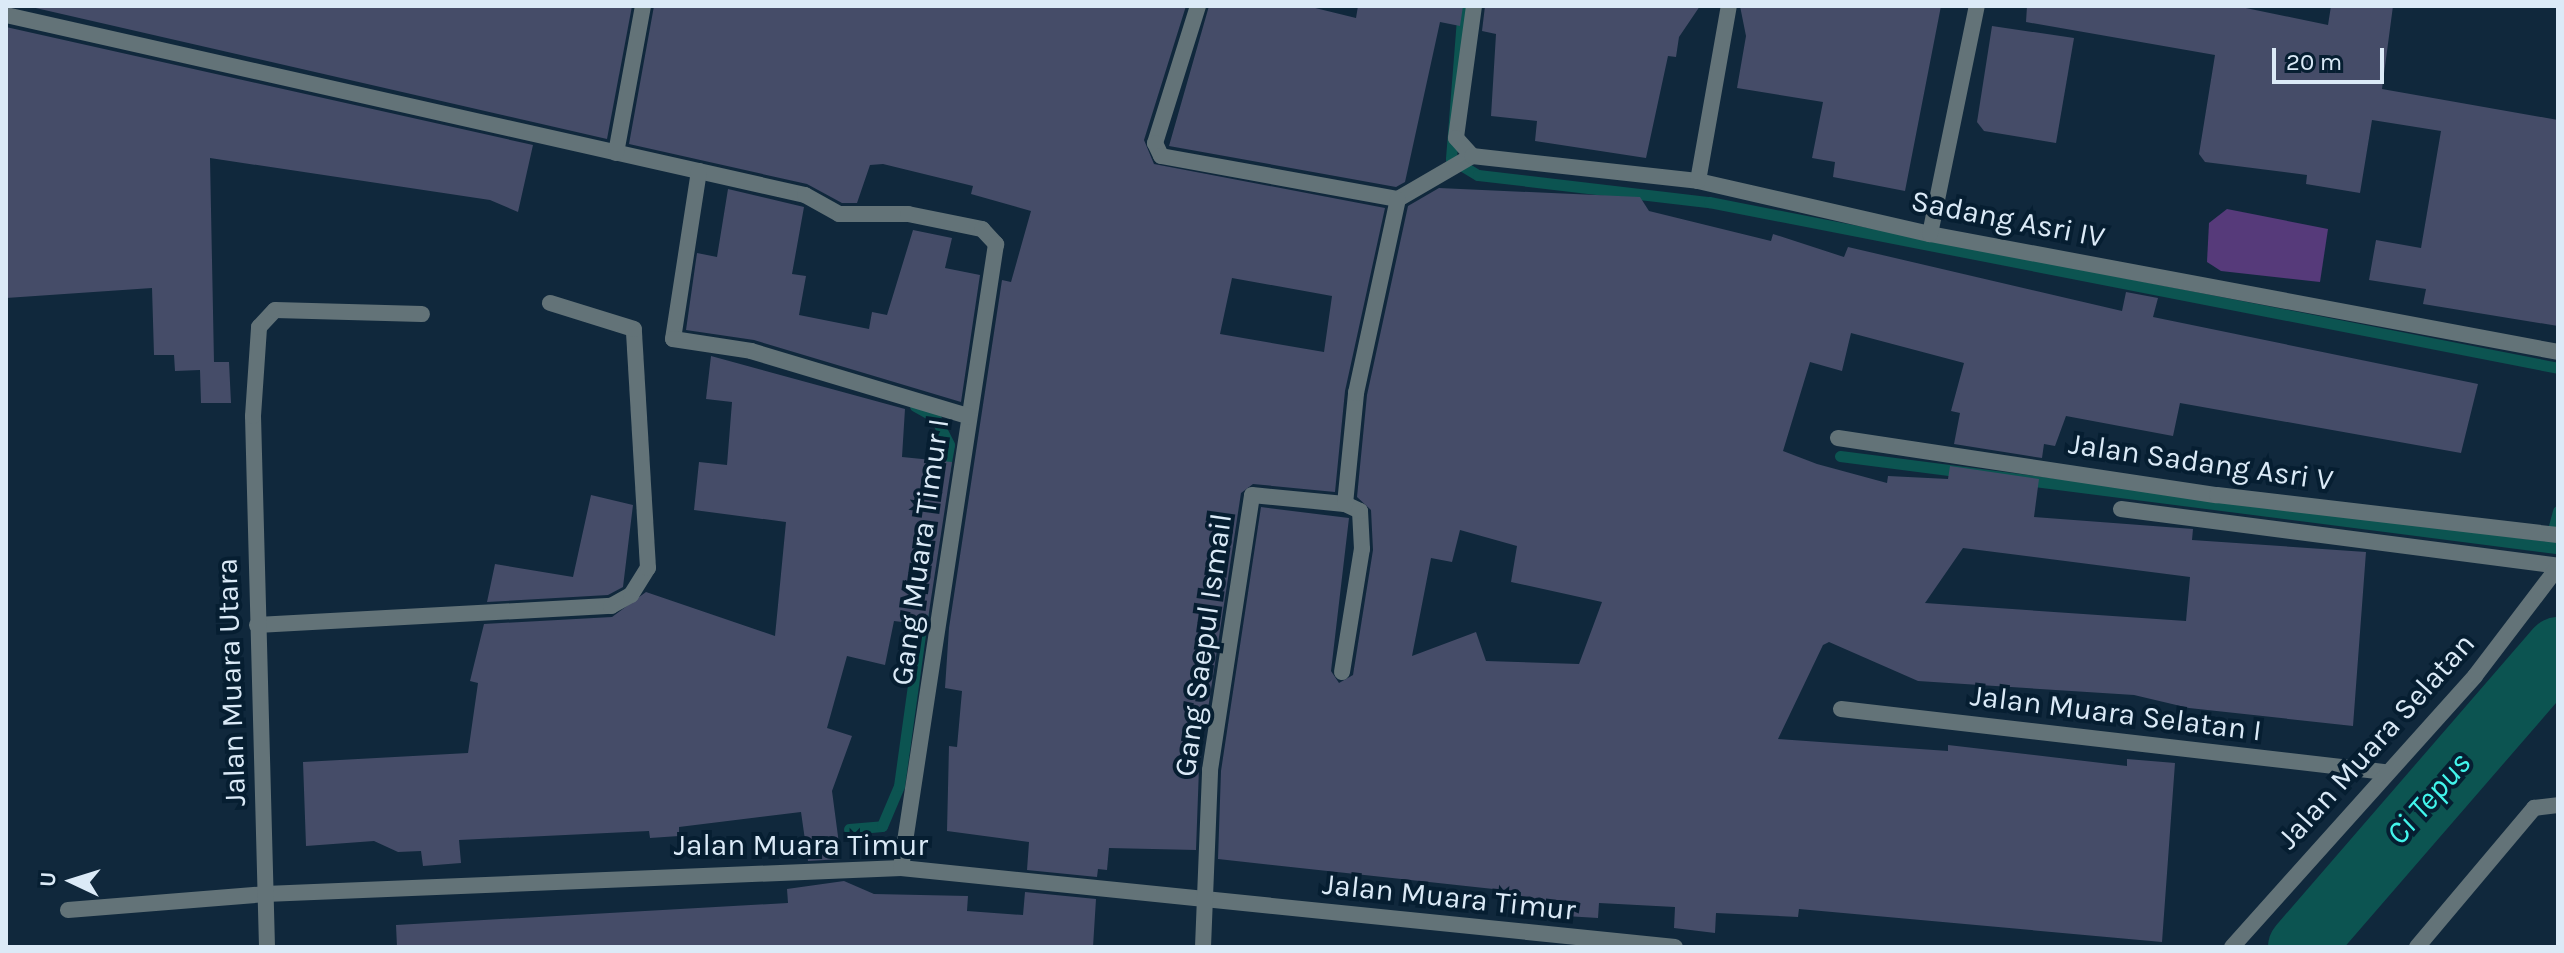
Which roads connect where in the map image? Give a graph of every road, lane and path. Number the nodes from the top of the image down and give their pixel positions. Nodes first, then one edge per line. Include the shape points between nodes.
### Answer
1 (643, 6) edge
2 (1198, 6) edge
3 (1474, 6) edge
4 (1729, 6) edge
5 (1977, 6) edge
6 (6, 15) edge
7 (616, 153) junction
8 (1465, 162) junction
9 (699, 171) junction
10 (1698, 181) junction
11 (1398, 199) junction
12 (1930, 234) junction
13 (550, 303) dead end
14 (422, 314) dead end
15 (2558, 352) edge
16 (968, 416) junction
17 (1838, 438) dead end
18 (1345, 504) junction
19 (2121, 509) dead end
20 (2554, 534) edge
21 (2558, 567) edge
22 (257, 625) junction
23 (1342, 672) dead end
24 (1841, 709) dead end
25 (2385, 772) junction
26 (2558, 805) edge
27 (901, 868) junction
28 (265, 894) junction
29 (1206, 901) junction
30 (68, 910) dead end
31 (267, 947) edge
32 (1203, 947) edge
33 (1675, 947) edge
34 (2232, 947) edge
35 (2417, 947) edge

1 - 7 street
2 - 11 street via 1156,152
3 - 8 street via 1456,138
4 - 10 street
5 - 12 street
6 - 7 street
7 - 9 street
8 - 10 street, Sadang Asri IV
8 - 11 street
9 - 16 street via 673,339 751,351
9 - 16 street, Gang Muara Timur I via 805,195 839,214 966,223 996,244
10 - 12 street, Sadang Asri IV
11 - 18 street via 1356,393
12 - 15 street, Sadang Asri IV
13 - 22 street via 634,329 648,568 631,595 611,606
14 - 22 street, Jalan Muara Utara via 275,310 259,327 253,416
16 - 27 street, Gang Muara Timur I
17 - 20 street, Jalan Sadang Asri V via 2217,495
18 - 23 street via 1360,511 1362,549
18 - 29 street, Gang Saepul Ismail via 1252,495 1210,770
19 - 21 street
21 - 25 street, Jalan Muara Selatan via 2475,676
22 - 28 street, Jalan Muara Utara
24 - 25 street, Jalan Muara Selatan I
25 - 34 street, Jalan Muara Selatan
26 - 35 street via 2534,808
27 - 28 street, Jalan Muara Timur
27 - 29 street, Jalan Muara Timur
28 - 30 street, Jalan Muara Timur
28 - 31 street, Jalan Muara Utara
29 - 32 street, Gang Saepul Ismail
29 - 33 street, Jalan Muara Timur

